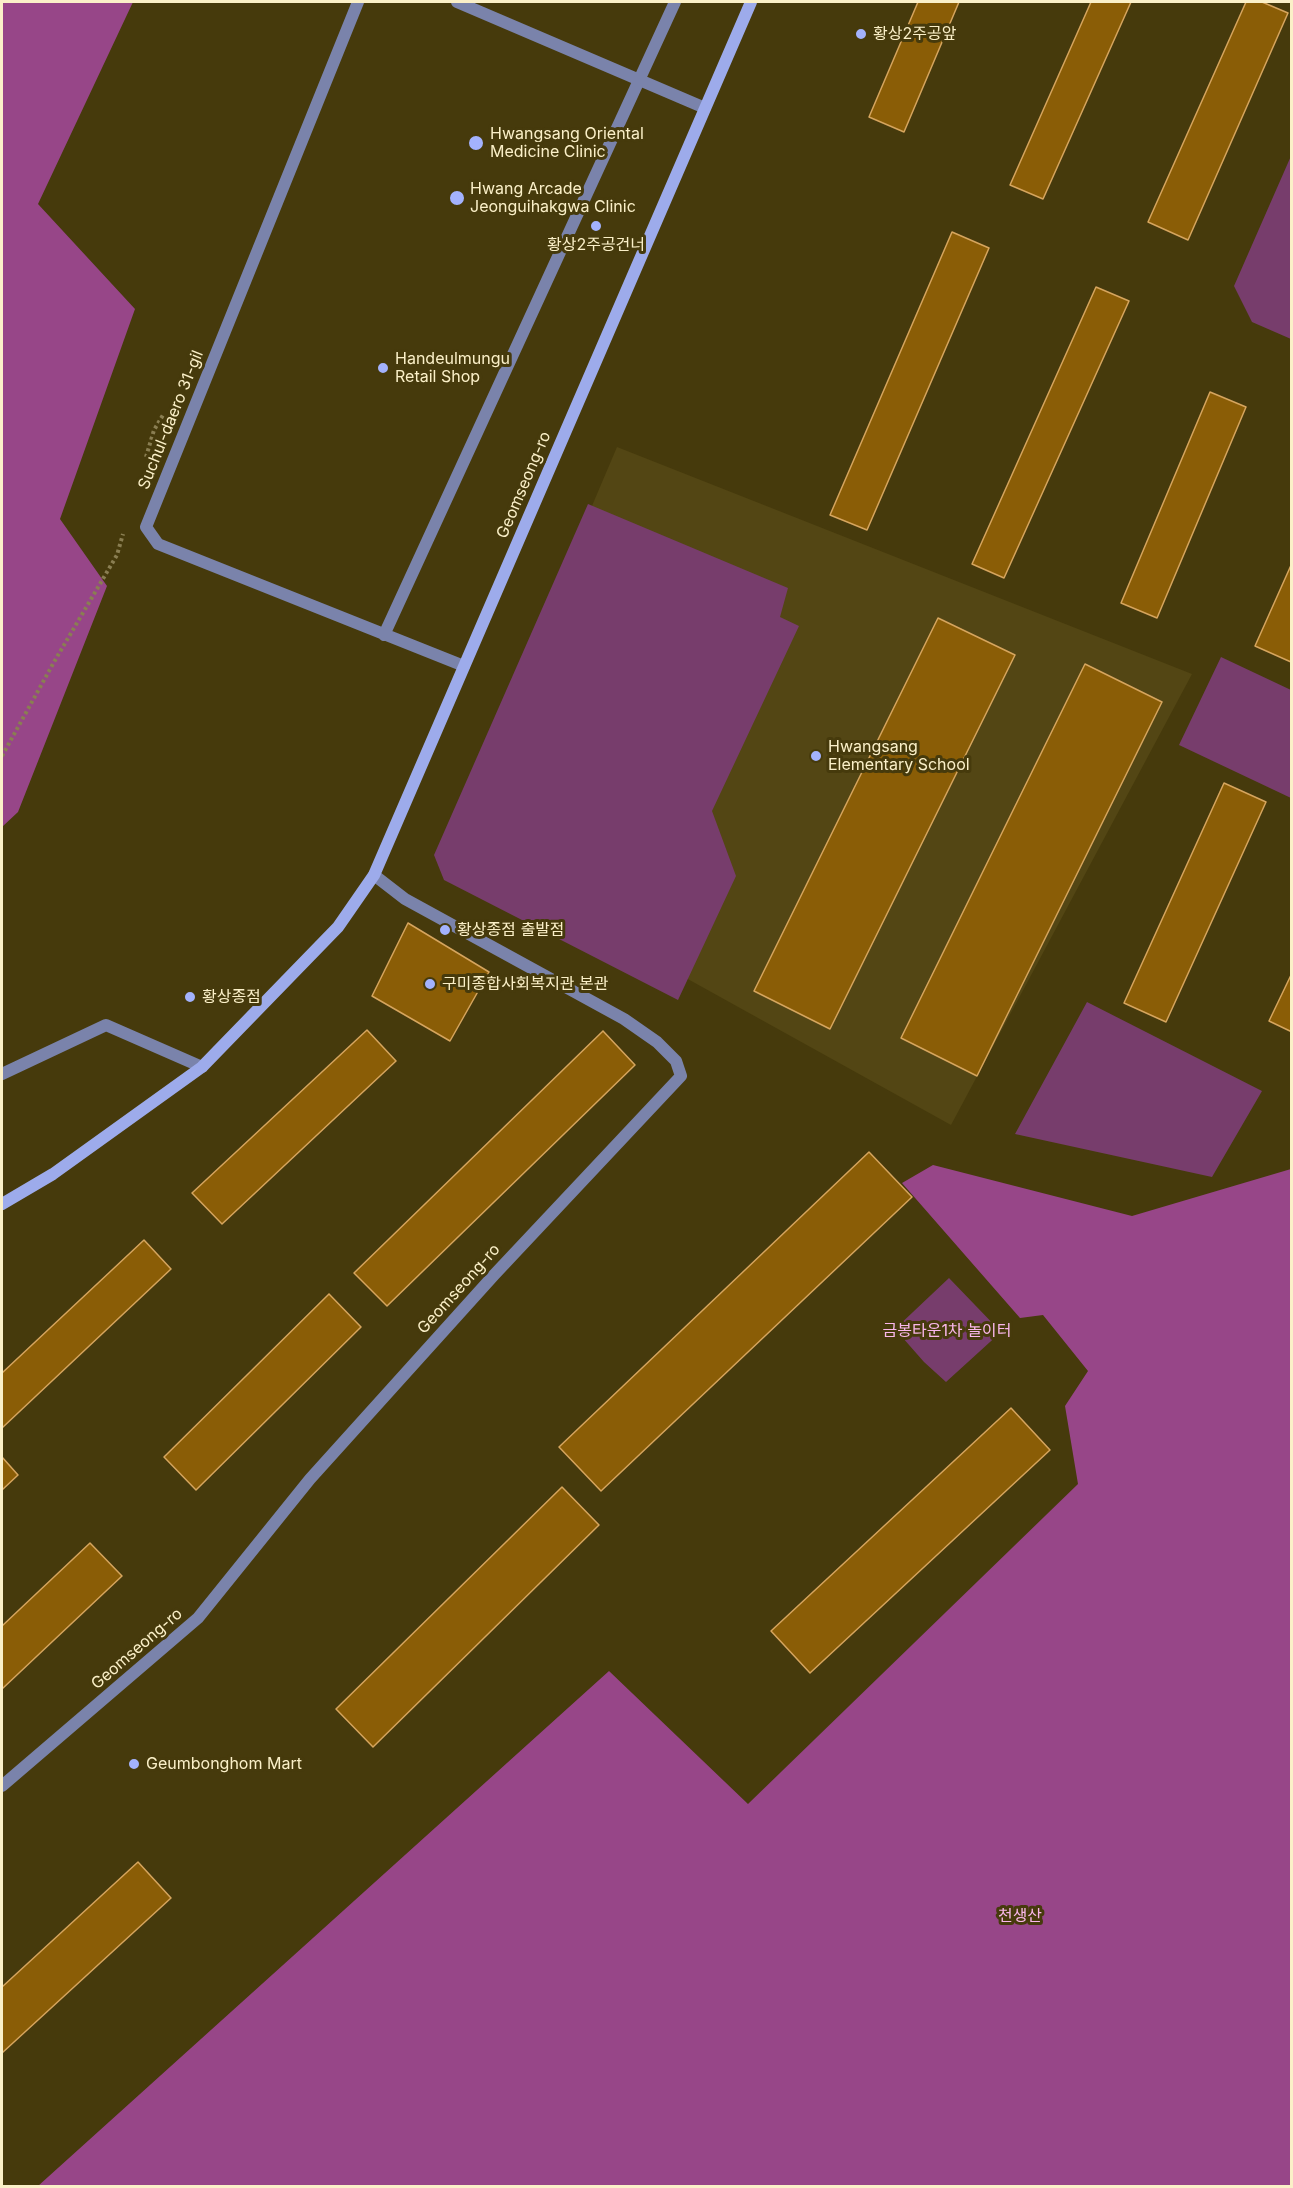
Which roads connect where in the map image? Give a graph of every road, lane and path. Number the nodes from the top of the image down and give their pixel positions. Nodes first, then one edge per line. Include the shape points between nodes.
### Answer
1 (358, 2) edge
2 (457, 2) edge
3 (675, 2) edge
4 (751, 2) edge
5 (641, 80) junction
6 (705, 108) junction
7 (384, 635) junction
8 (464, 666) junction
9 (374, 875) junction
10 (202, 1067) junction
11 (2, 1074) edge
12 (2, 1204) edge
13 (2, 1786) edge

1 - 7 street, Suchul-daero 31-gil via 146,527 158,544
2 - 5 street
3 - 5 street
4 - 6 street, Geomseong-ro
5 - 6 street
5 - 7 street
6 - 8 street, Geomseong-ro
7 - 8 street, Suchul-daero 31-gil
8 - 9 street, Geomseong-ro
9 - 10 street, Geomseong-ro via 338,927
9 - 13 street, Geomseong-ro via 405,899 624,1019 657,1042 676,1061 681,1076 318,1470 198,1618
10 - 11 street via 106,1025
10 - 12 street, Geomseong-ro via 53,1174

